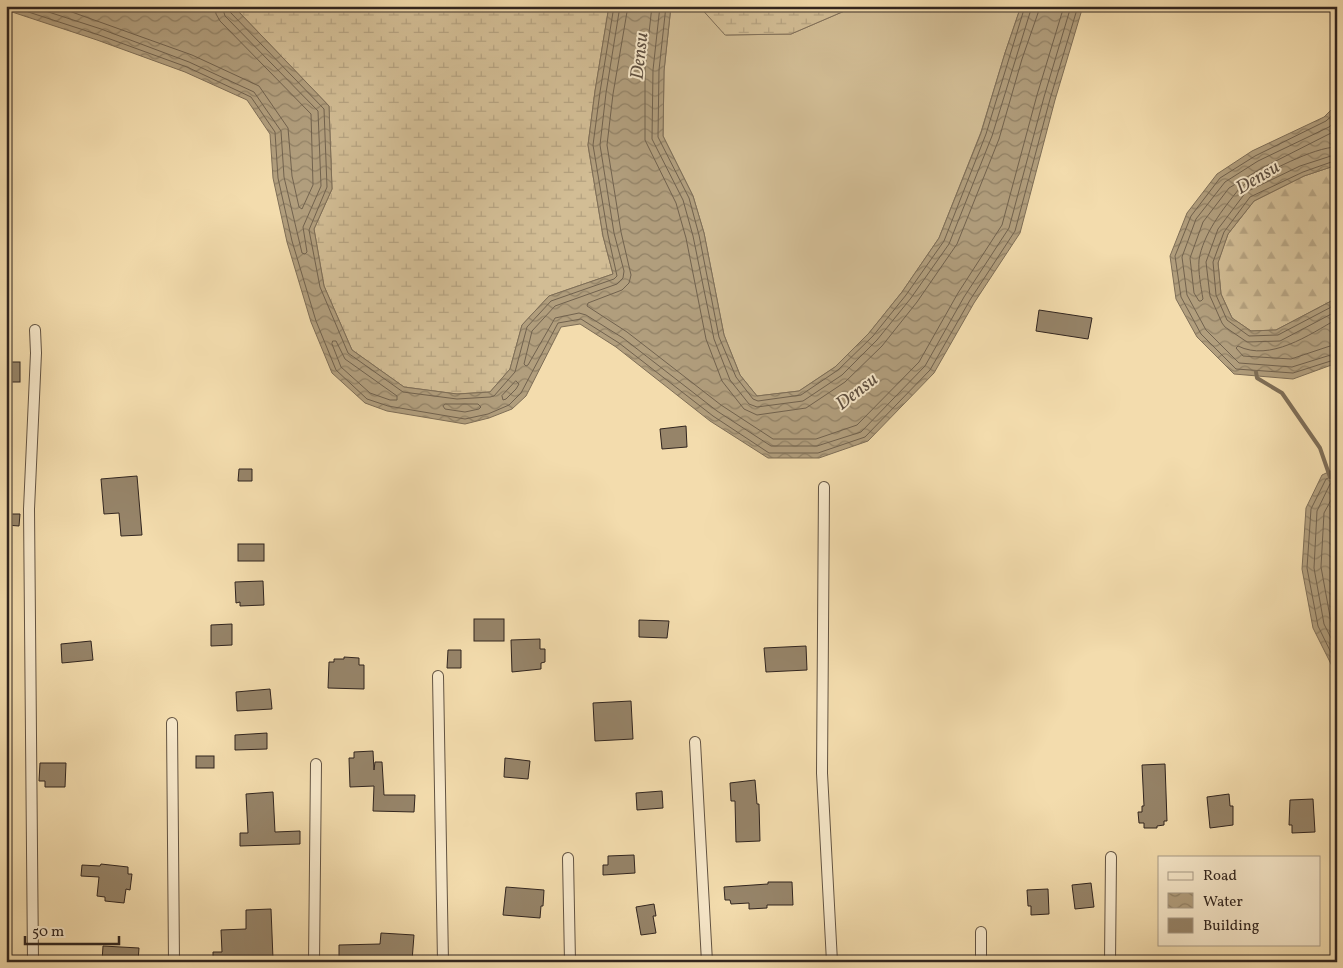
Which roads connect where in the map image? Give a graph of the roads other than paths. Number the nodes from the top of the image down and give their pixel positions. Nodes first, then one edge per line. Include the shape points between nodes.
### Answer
1 (35, 330) dead end
2 (824, 487) dead end
3 (438, 676) dead end
4 (172, 723) dead end
5 (695, 742) dead end
6 (316, 764) dead end
7 (1111, 857) dead end
8 (568, 858) dead end
9 (981, 932) dead end
10 (33, 962) edge
11 (174, 962) edge
12 (314, 962) edge
13 (442, 962) edge
14 (570, 962) edge
15 (707, 962) edge
16 (832, 962) edge
17 (981, 962) edge
18 (1110, 962) edge

1 - 10 street via 29,509
2 - 16 street via 822,773
3 - 13 street
4 - 11 street
5 - 15 street
6 - 12 street
7 - 18 street
8 - 14 street
9 - 17 street

